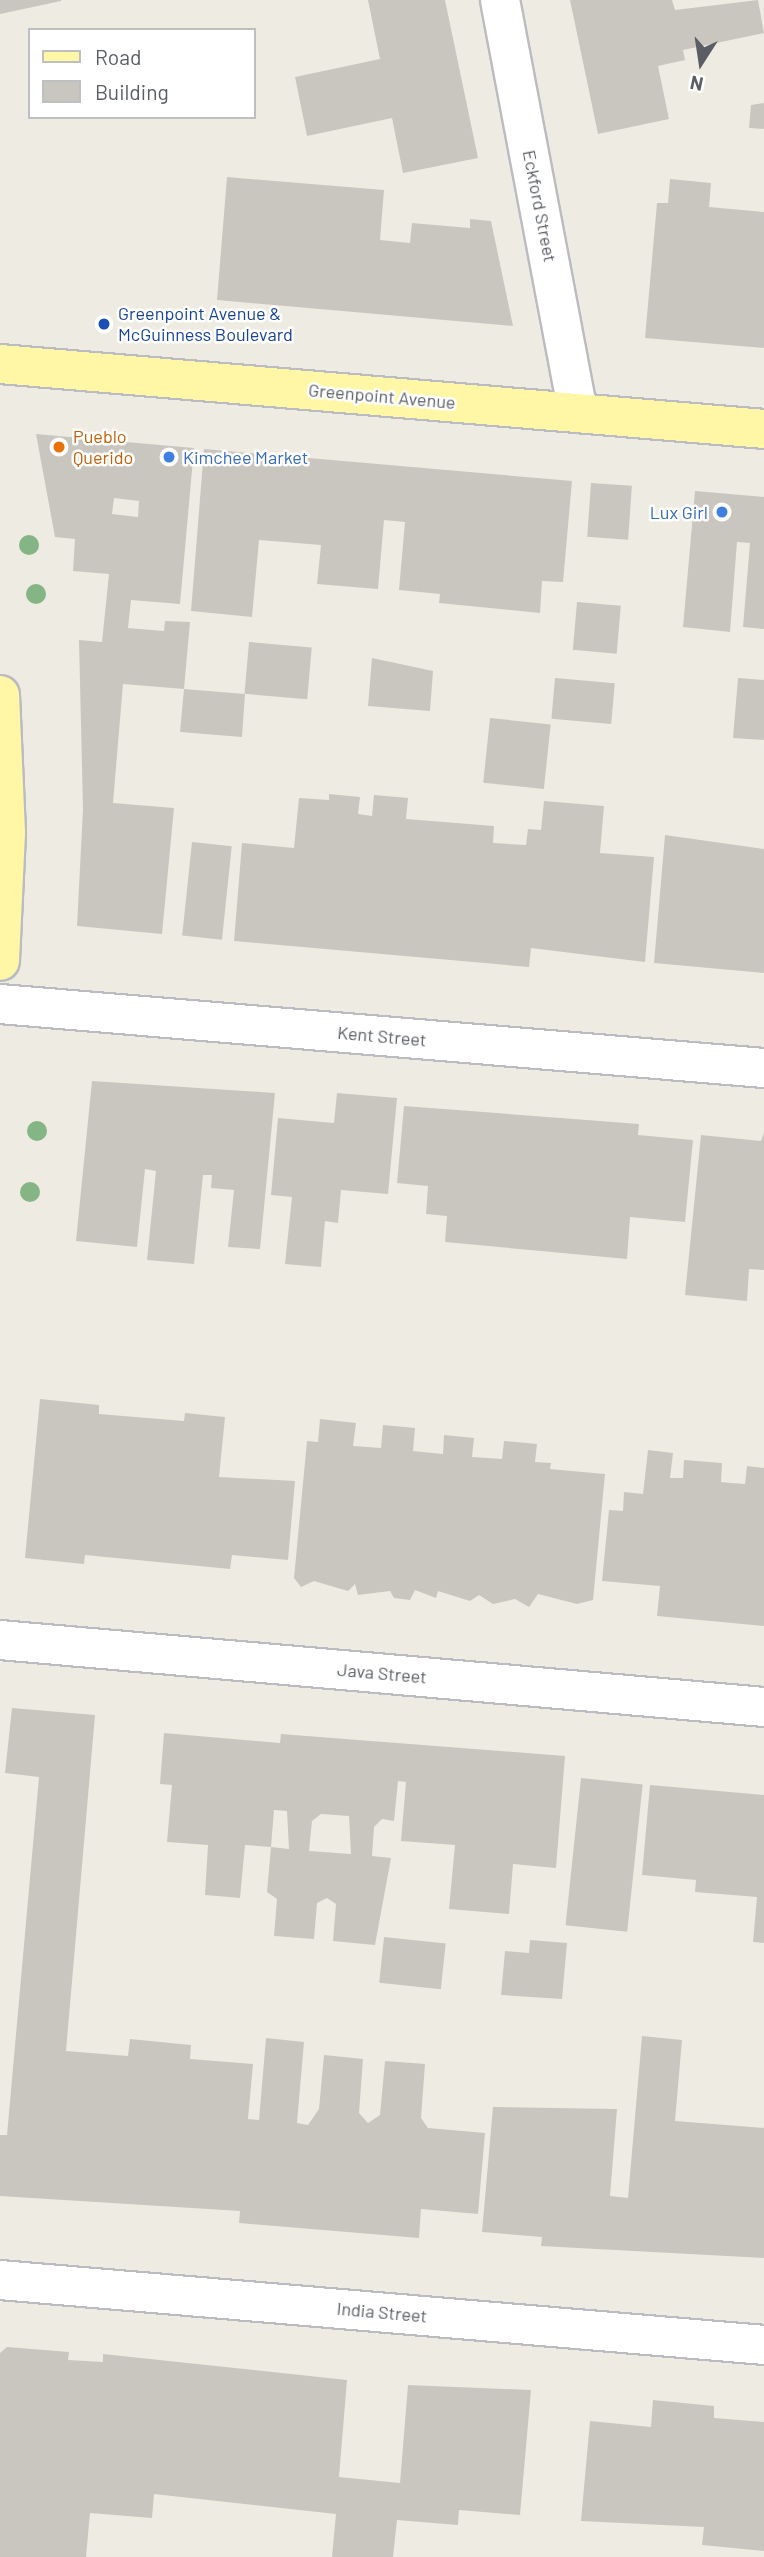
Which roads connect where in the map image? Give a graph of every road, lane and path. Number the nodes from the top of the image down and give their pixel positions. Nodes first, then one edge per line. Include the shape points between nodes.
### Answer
1 (500, 0) edge
2 (0, 364) edge
3 (578, 413) junction
4 (764, 429) edge
5 (0, 695) edge
6 (0, 961) edge
7 (0, 1004) edge
8 (764, 1068) edge
9 (0, 1640) edge
10 (764, 1707) edge
11 (0, 2280) edge
12 (764, 2345) edge

1 - 3 street, Eckford Street
2 - 3 main road, Greenpoint Avenue
3 - 4 main road, Greenpoint Avenue
5 - 6 main road via 6,833
7 - 8 street, Kent Street
9 - 10 street, Java Street
11 - 12 street, India Street

